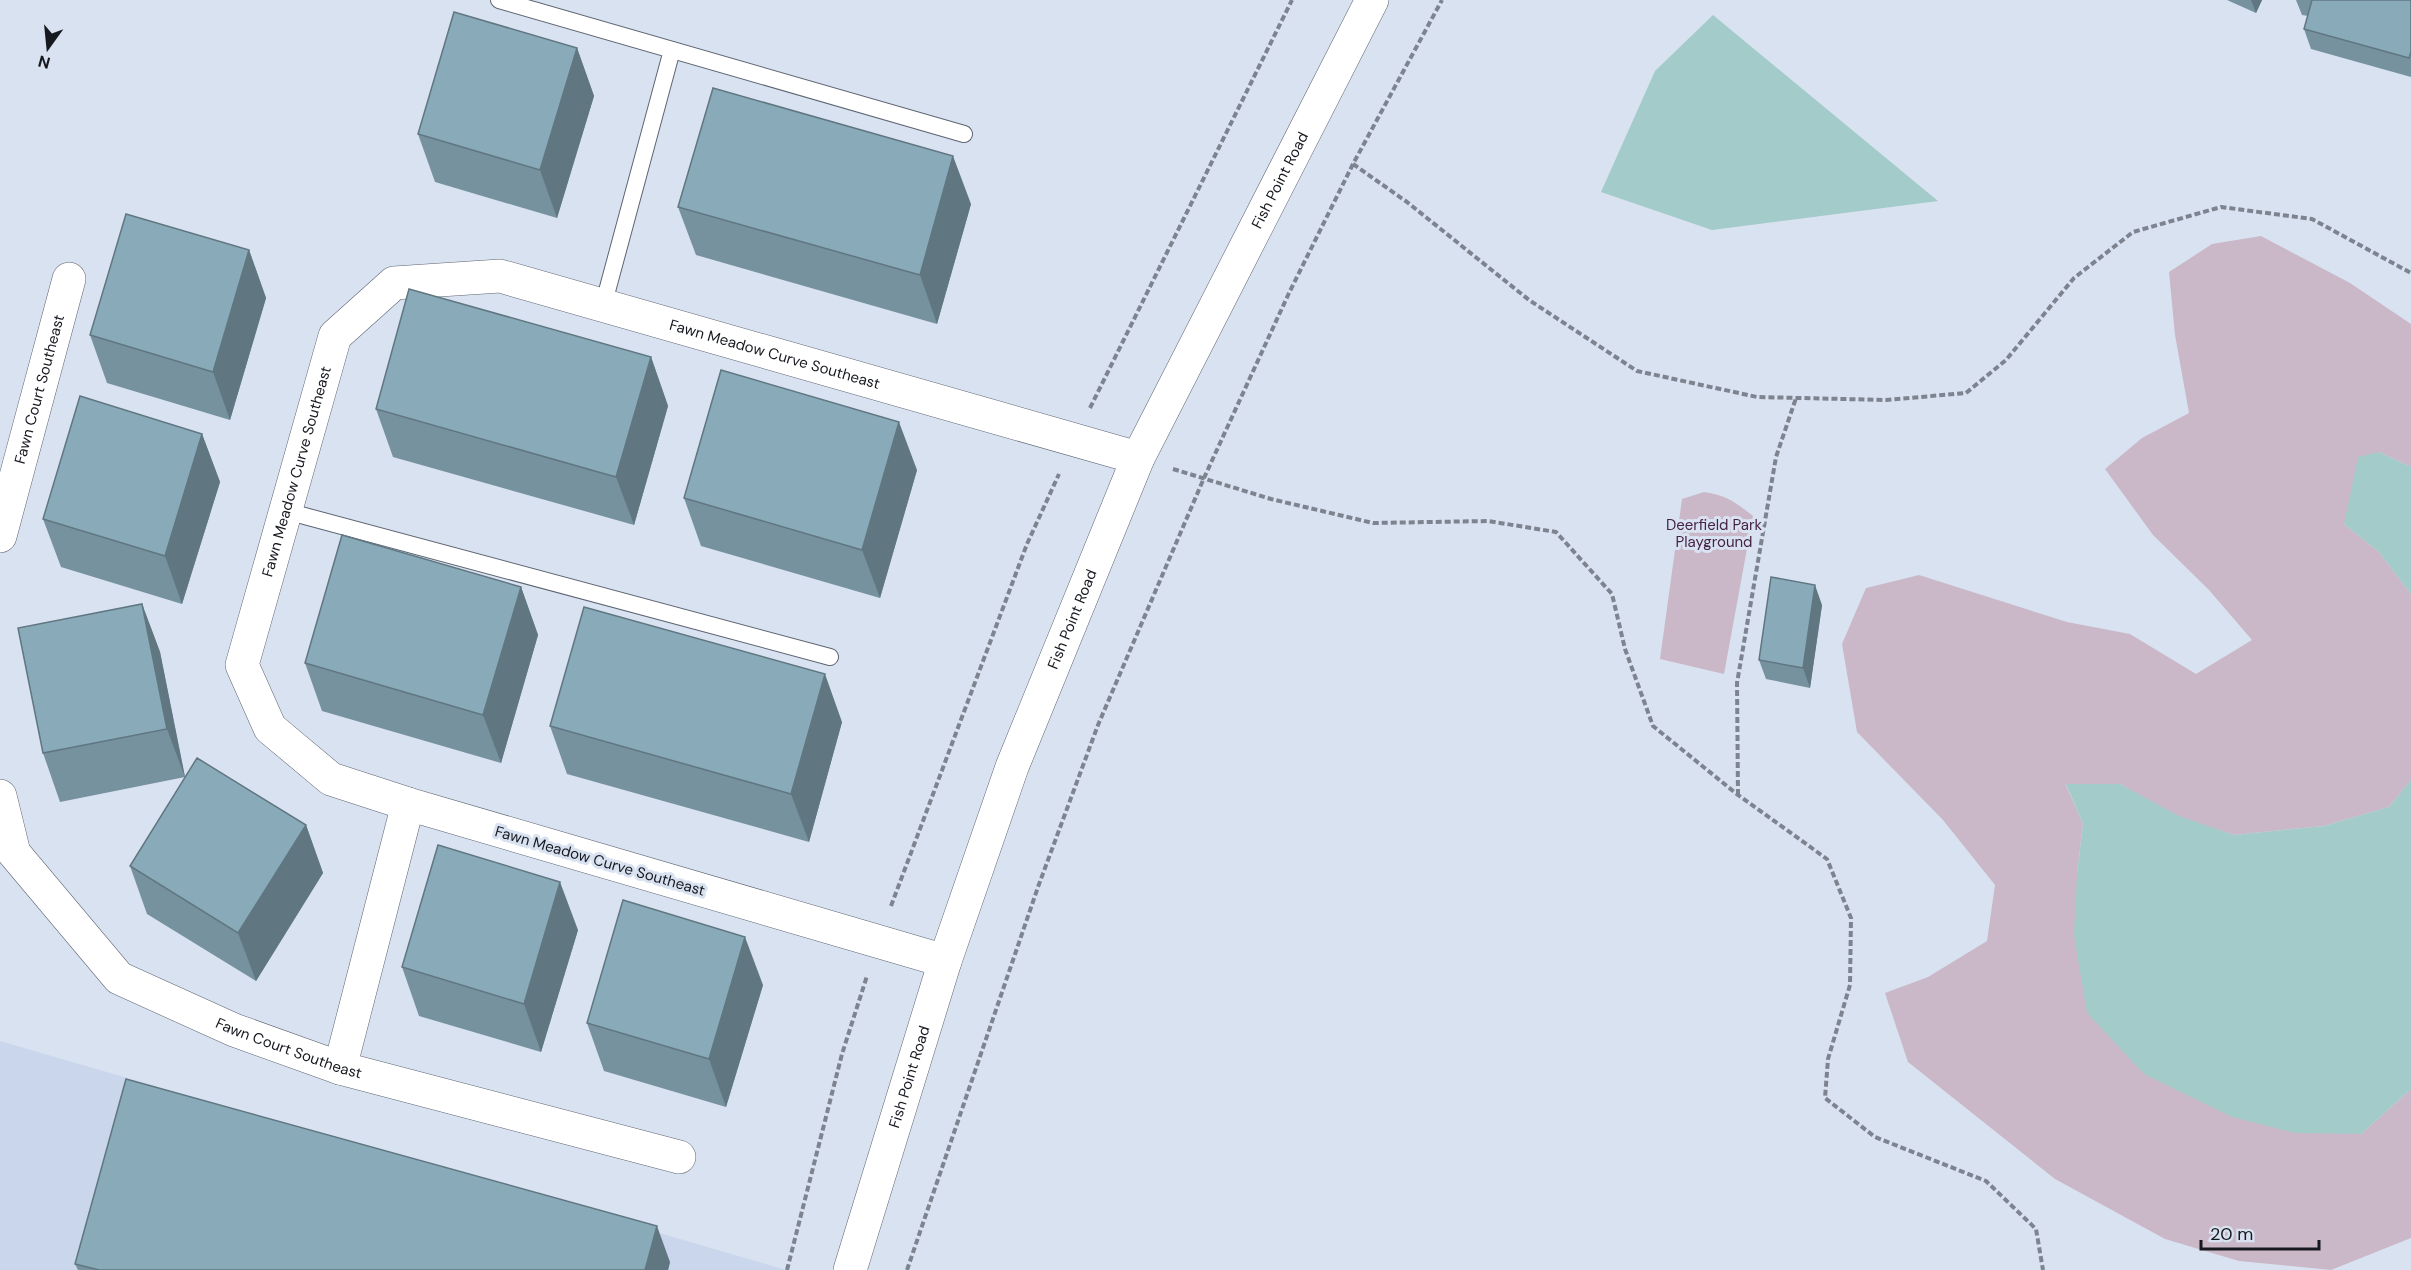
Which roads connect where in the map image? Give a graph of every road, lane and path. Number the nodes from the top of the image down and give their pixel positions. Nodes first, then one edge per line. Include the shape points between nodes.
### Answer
1 (499, 0) edge
2 (1292, 0) edge
3 (1372, 0) edge
4 (1442, 0) edge
5 (672, 50) junction
6 (964, 134) dead end
7 (1353, 164) junction
8 (2411, 273) edge
9 (69, 279) dead end
10 (603, 306) junction
11 (1796, 398) junction
12 (1074, 440) junction
13 (1138, 458) junction
14 (1204, 478) junction
15 (286, 511) junction
16 (0, 536) edge
17 (830, 657) dead end
18 (1738, 795) junction
19 (0, 796) edge
20 (408, 804) junction
21 (878, 942) junction
22 (945, 961) junction
23 (340, 1068) junction
24 (679, 1156) dead end
25 (787, 1270) edge
26 (850, 1270) edge
27 (907, 1270) edge
28 (2043, 1270) edge

1 - 5 lane
2 - 12 path
3 - 13 street, Fish Point Road
4 - 7 path
5 - 6 lane
5 - 10 lane
7 - 11 path via 1407,202 1528,300 1637,371 1757,397
7 - 14 path
8 - 11 path via 2312,219 2222,207 2133,232 2074,278 2006,360 1966,393 1886,400
9 - 16 street, Fawn Court Southeast
10 - 12 street, Fawn Meadow Curve Southeast
10 - 15 street, Fawn Meadow Curve Southeast via 500,276 394,283 335,336
11 - 18 path via 1776,456 1737,683
12 - 13 street, Fawn Meadow Curve Southeast
12 - 21 path via 1027,544
13 - 14 path
13 - 22 street, Fish Point Road via 1012,768
14 - 18 path via 1271,499 1373,523 1488,521 1556,532 1612,594 1625,649 1653,726
14 - 27 path via 1094,736
15 - 17 lane
15 - 20 street, Fawn Meadow Curve Southeast via 242,665 270,728 322,772 331,779
18 - 28 path via 1827,859 1851,918 1850,985 1828,1059 1825,1098 1875,1137 1986,1181 2036,1229
19 - 23 street, Fawn Court Southeast via 14,853 119,978 234,1030
20 - 21 street, Fawn Meadow Curve Southeast
20 - 23 street
21 - 22 street, Fawn Meadow Curve Southeast
21 - 25 path via 842,1054
22 - 26 street, Fish Point Road
23 - 24 street, Fawn Court Southeast

